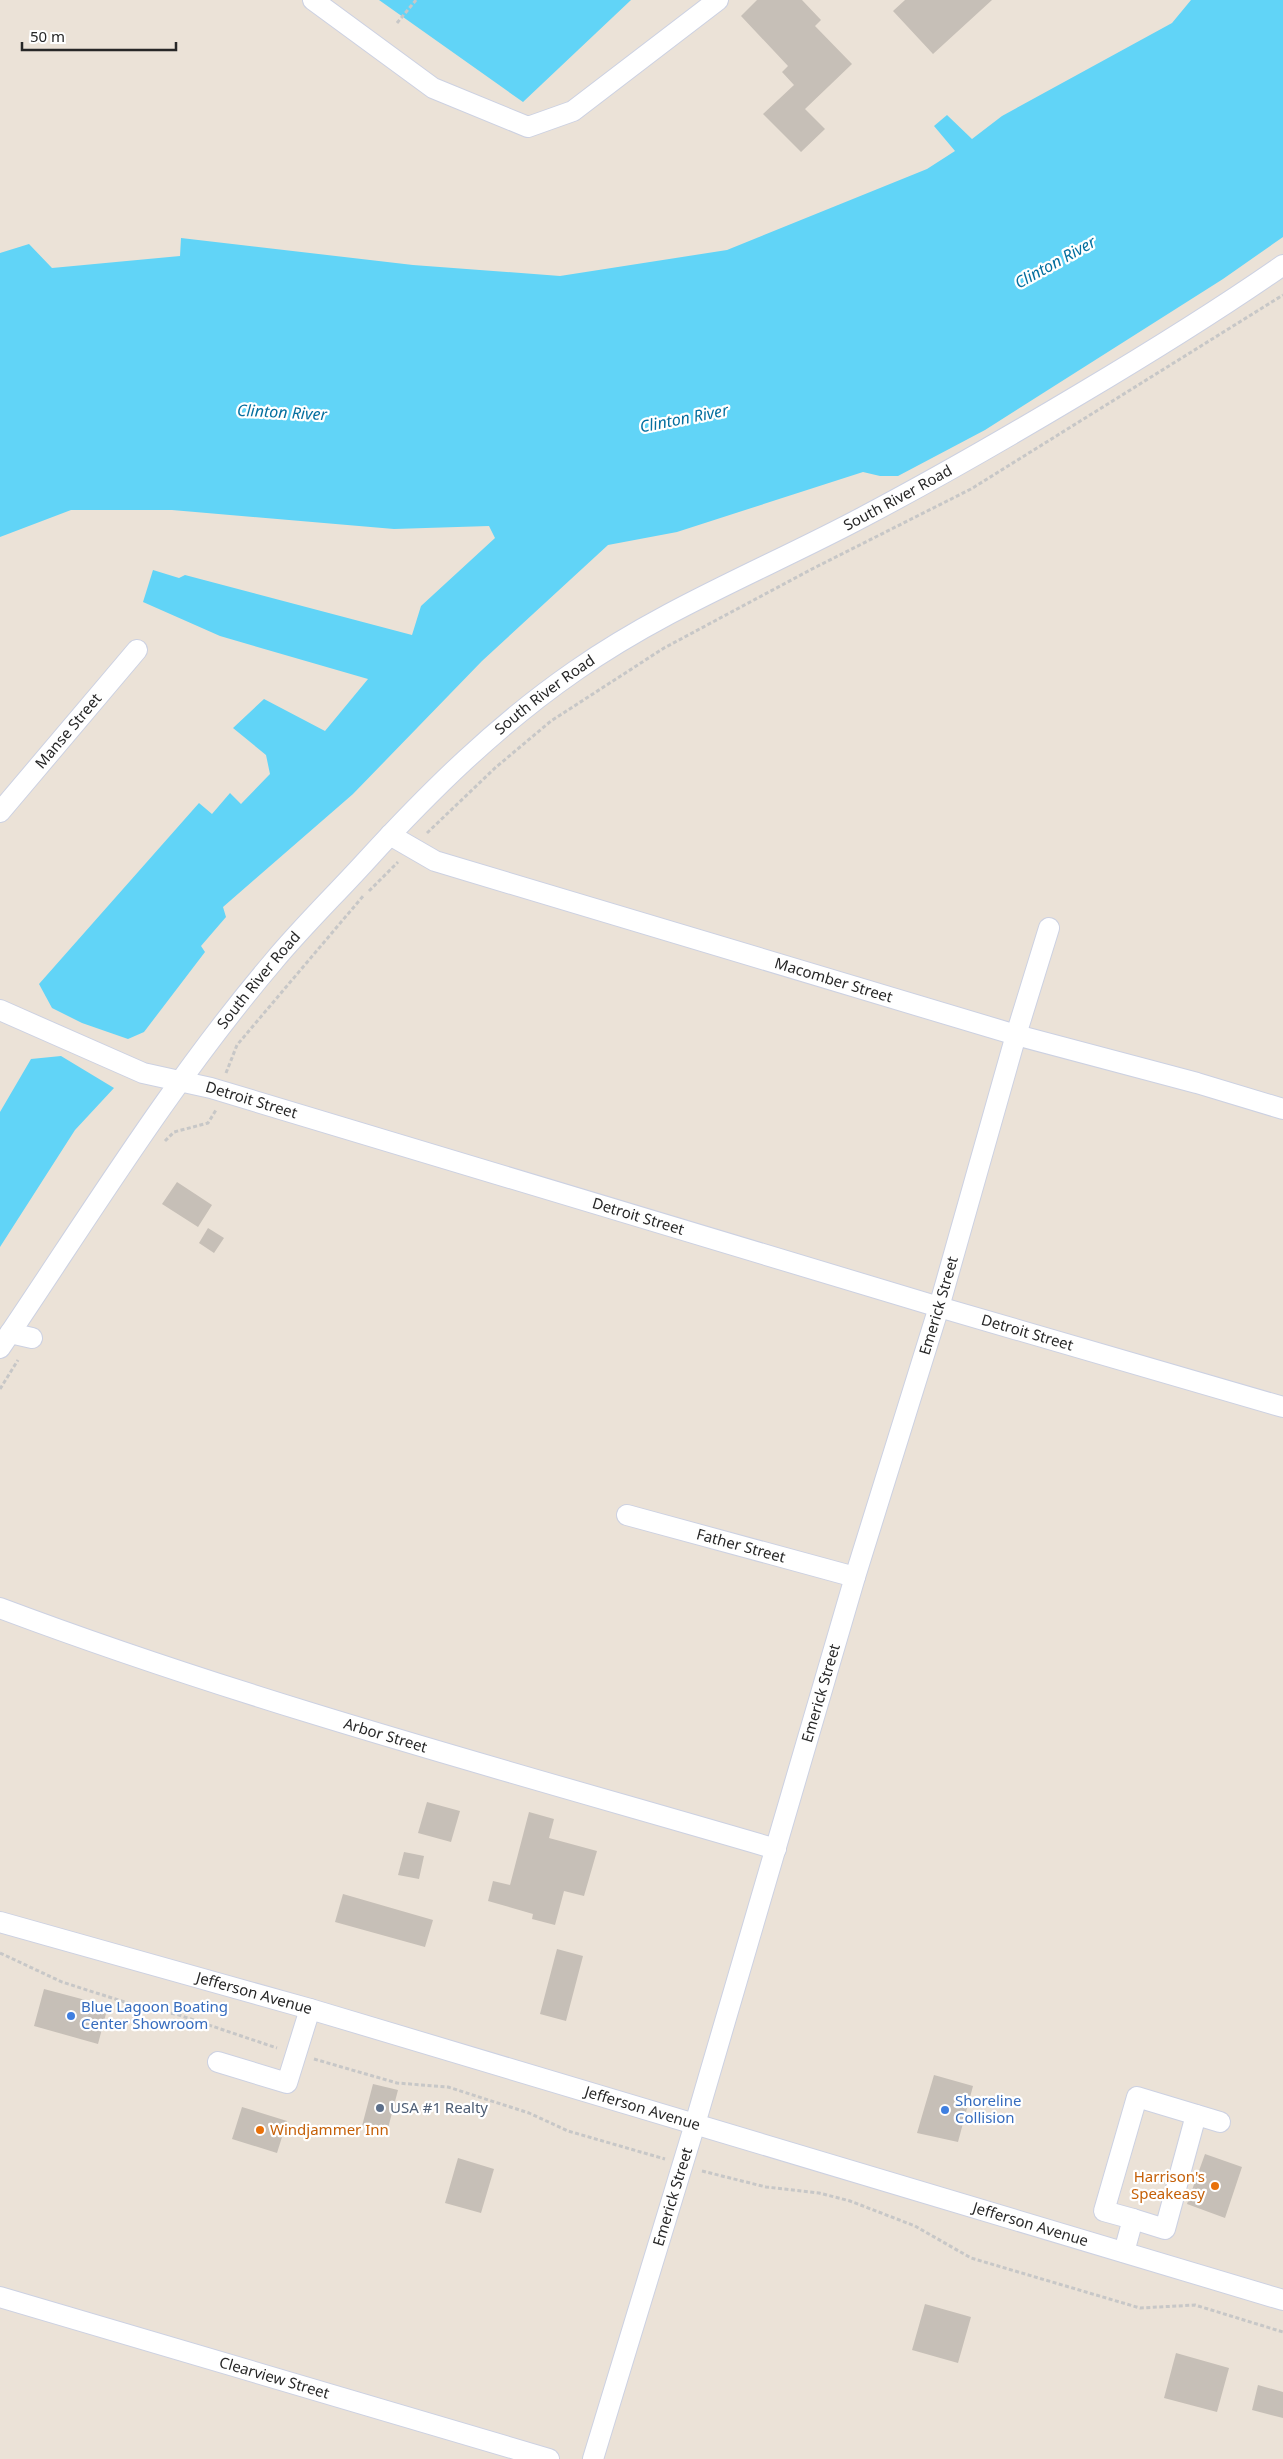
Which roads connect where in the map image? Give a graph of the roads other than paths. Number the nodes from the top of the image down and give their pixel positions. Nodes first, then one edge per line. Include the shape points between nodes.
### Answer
1 (313, 0) edge
2 (718, 0) edge
3 (1283, 265) edge
4 (137, 650) dead end
5 (0, 812) edge
6 (390, 835) junction
7 (1050, 928) dead end
8 (0, 1010) edge
9 (1016, 1035) junction
10 (180, 1081) junction
11 (1283, 1109) edge
12 (939, 1307) junction
13 (32, 1338) road end
14 (5, 1341) edge
15 (1283, 1407) edge
16 (627, 1515) dead end
17 (855, 1577) junction
18 (0, 1608) edge
19 (776, 1849) junction
20 (0, 1922) edge
21 (310, 2010) junction
22 (218, 2062) dead end
23 (1196, 2115) junction
24 (1220, 2122) dead end
25 (695, 2124) junction
26 (1133, 2219) junction
27 (1124, 2252) junction
28 (0, 2297) edge
29 (1283, 2300) edge
30 (549, 2459) edge
31 (593, 2459) edge

1 - 2 street via 433,88 528,127 573,111
3 - 6 street, South River Road via 1131,364 985,451 639,629 518,714 429,793
4 - 5 street, Manse Street
6 - 9 street, Macomber Street via 435,861
6 - 10 street, South River Road via 273,962
7 - 9 street, Emerick Street
8 - 10 street, Detroit Street via 142,1073
9 - 11 street, Macomber Street
9 - 12 street, Emerick Street
10 - 12 street, Detroit Street
10 - 14 street, South River Road
12 - 15 street, Detroit Street
12 - 17 street, Emerick Street
13 - 14 street
16 - 17 street, Father Street
17 - 19 street, Emerick Street
18 - 19 street, Arbor Street via 140,1660
19 - 25 street, Emerick Street
20 - 21 street, Jefferson Avenue
21 - 22 street via 287,2084
21 - 25 street, Jefferson Avenue
23 - 24 street
23 - 26 street via 1165,2229
23 - 26 street via 1137,2097 1104,2210
25 - 27 street, Jefferson Avenue
25 - 31 street, Emerick Street
26 - 27 street
27 - 29 street, Jefferson Avenue
28 - 30 street, Clearview Street

